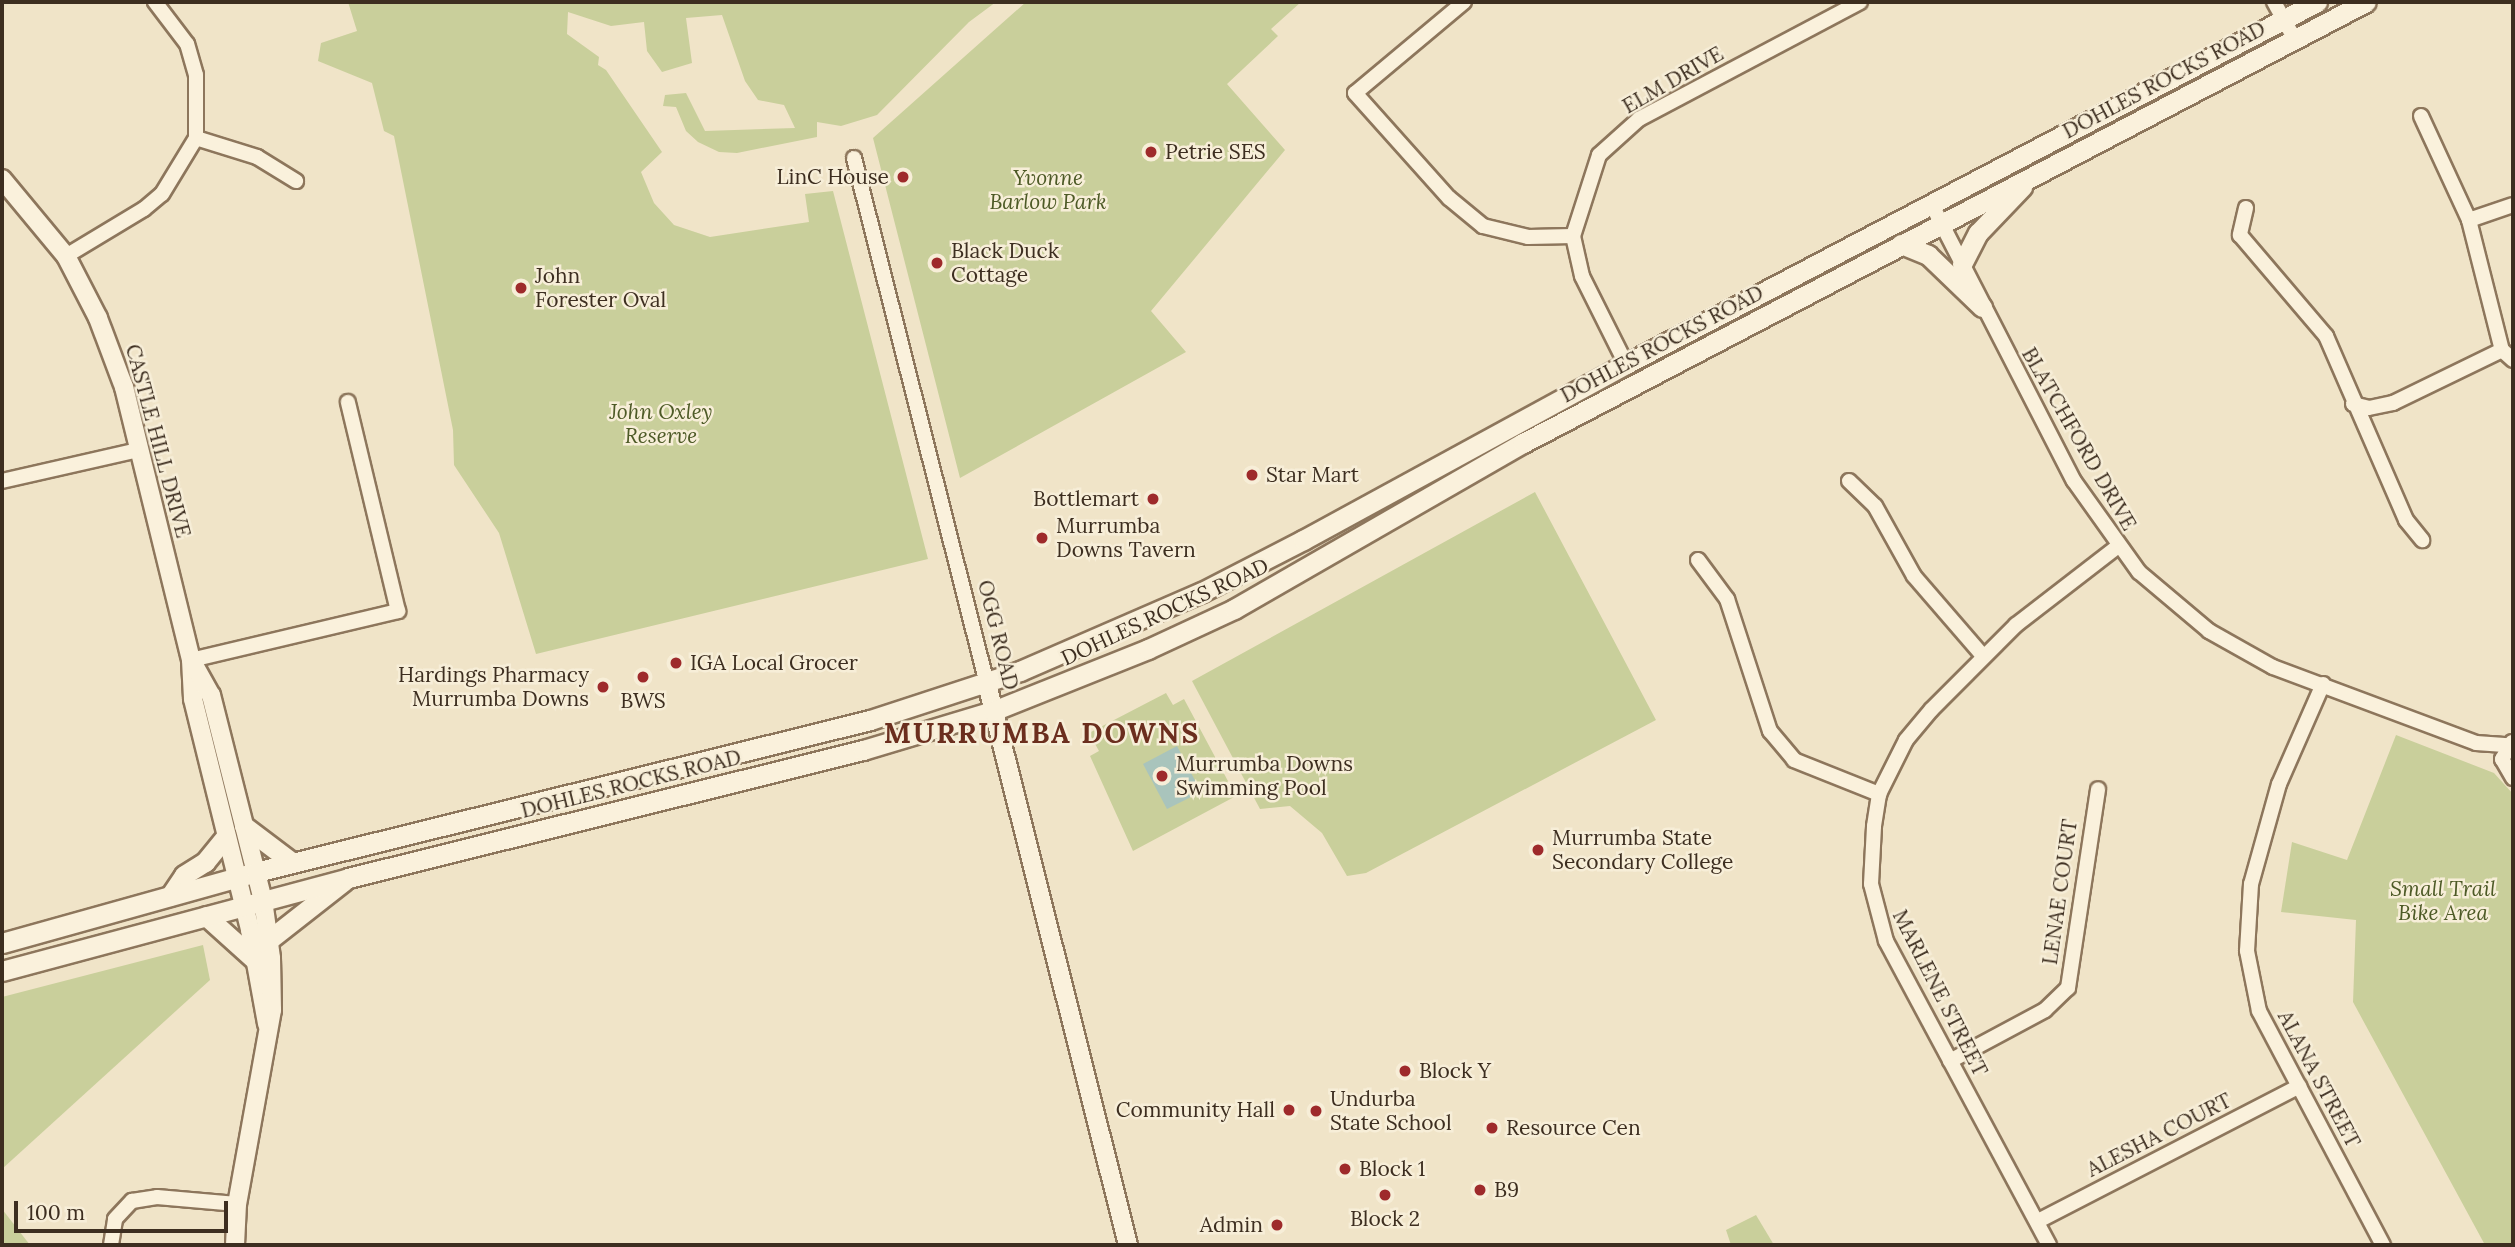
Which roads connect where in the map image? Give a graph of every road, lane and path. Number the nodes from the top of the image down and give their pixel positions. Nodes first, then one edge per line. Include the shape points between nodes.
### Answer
1 (155, 2) edge
2 (1464, 2) edge
3 (1860, 2) edge
4 (2274, 2) edge
5 (2317, 2) edge
6 (2366, 2) edge
7 (2284, 19) junction
8 (2294, 38) junction
9 (2421, 116) dead end
10 (196, 138) junction
11 (853, 158) dead end
12 (2038, 172) junction
13 (2, 179) edge
14 (296, 181) dead end
15 (2513, 205) edge
16 (2246, 208) dead end
17 (1937, 214) junction
18 (2469, 220) junction
19 (1573, 236) junction
20 (1901, 244) junction
21 (66, 256) junction
22 (1962, 264) junction
23 (1982, 307) junction
24 (2508, 355) edge
25 (1626, 364) junction
26 (348, 402) dead end
27 (2353, 404) junction
28 (139, 450) junction
29 (2, 481) edge
30 (1849, 481) dead end
31 (2422, 540) dead end
32 (2117, 547) junction
33 (1698, 560) dead end
34 (1983, 656) junction
35 (191, 660) junction
36 (987, 684) junction
37 (2323, 684) junction
38 (993, 711) junction
39 (2476, 743) junction
40 (2510, 743) edge
41 (2503, 764) junction
42 (2513, 778) edge
43 (2098, 789) dead end
44 (1879, 794) junction
45 (244, 826) junction
46 (226, 836) junction
47 (293, 863) junction
48 (247, 875) junction
49 (348, 878) junction
50 (170, 896) junction
51 (253, 903) junction
52 (206, 916) junction
53 (270, 939) junction
54 (2, 943) edge
55 (255, 960) junction
56 (2, 971) edge
57 (267, 1024) junction
58 (1950, 1061) junction
59 (2299, 1086) junction
60 (237, 1204) junction
61 (2038, 1221) junction
62 (111, 1245) edge
63 (235, 1245) edge
64 (1128, 1245) edge
65 (2049, 1245) edge
66 (2383, 1245) edge

1 - 10 street via 187,44 197,75
2 - 19 street via 1355,93 1449,198 1483,226 1528,237
3 - 19 street, ELM DRIVE via 1639,119 1599,155
4 - 7 street
5 - 7 main road, DOHLES ROCKS ROAD
6 - 8 main road, DOHLES ROCKS ROAD
7 - 8 street
7 - 17 main road, DOHLES ROCKS ROAD
8 - 12 main road, DOHLES ROCKS ROAD
9 - 18 street
10 - 14 street via 257,157
10 - 21 street via 162,194
11 - 36 street, OGG ROAD
12 - 17 main road, DOHLES ROCKS ROAD
12 - 22 main road via 1978,233
13 - 21 street, CASTLE HILL DRIVE
15 - 18 street
16 - 27 street via 2240,235 2326,336
17 - 20 main road, DOHLES ROCKS ROAD
17 - 22 street, BLATCHFORD DRIVE
17 - 25 main road, DOHLES ROCKS ROAD
18 - 24 street
19 - 25 street via 1582,276
20 - 23 main road via 1928,255
20 - 38 main road, DOHLES ROCKS ROAD via 1523,443 1234,609
21 - 28 street, CASTLE HILL DRIVE via 110,346
22 - 23 street, BLATCHFORD DRIVE
23 - 32 street, BLATCHFORD DRIVE via 2080,491
24 - 27 street via 2393,403 2369,408
25 - 36 main road, DOHLES ROCKS ROAD via 1202,592
26 - 35 street via 398,611
27 - 31 street via 2406,520
28 - 29 street
28 - 35 street, CASTLE HILL DRIVE
30 - 34 street via 1875,506 1914,576
32 - 34 street, MARLENE STREET
32 - 37 street, BLATCHFORD DRIVE via 2149,581 2209,631 2273,667
33 - 44 street via 1727,599 1770,731 1794,760
34 - 44 street, MARLENE STREET via 1906,740
35 - 45 street, CASTLE HILL DRIVE via 211,695
35 - 46 street, CASTLE HILL DRIVE via 193,699
36 - 38 street, OGG ROAD
36 - 47 main road, DOHLES ROCKS ROAD via 858,723
37 - 39 street, BLATCHFORD DRIVE
37 - 59 street, ALANA STREET via 2279,784 2251,884 2247,951 2259,1011
38 - 49 main road, DOHLES ROCKS ROAD via 863,750
38 - 64 street, OGG ROAD
39 - 40 street, BLATCHFORD DRIVE
39 - 41 street, BLATCHFORD DRIVE
40 - 41 street
41 - 42 street, BLATCHFORD DRIVE
43 - 58 street, LENAE COURT via 2068,988 2045,1010
44 - 58 street, MARLENE STREET via 1871,884 1875,911 1886,941
45 - 47 main road
45 - 48 street, CASTLE HILL DRIVE
46 - 48 street, CASTLE HILL DRIVE
46 - 50 main road via 205,862 184,875
47 - 48 main road, DOHLES ROCKS ROAD
48 - 50 main road, DOHLES ROCKS ROAD
48 - 51 street
49 - 51 main road, DOHLES ROCKS ROAD
49 - 53 main road
50 - 54 main road, DOHLES ROCKS ROAD
51 - 52 main road, DOHLES ROCKS ROAD
51 - 53 street
51 - 55 street
52 - 55 main road
52 - 56 main road, DOHLES ROCKS ROAD
53 - 57 street via 272,1010
55 - 57 street
57 - 60 street via 263,1077
58 - 61 street, MARLENE STREET
59 - 61 street, ALESHA COURT
59 - 66 street, ALANA STREET
60 - 62 street via 157,1197 132,1201 116,1219
60 - 63 street
61 - 65 street, MARLENE STREET

